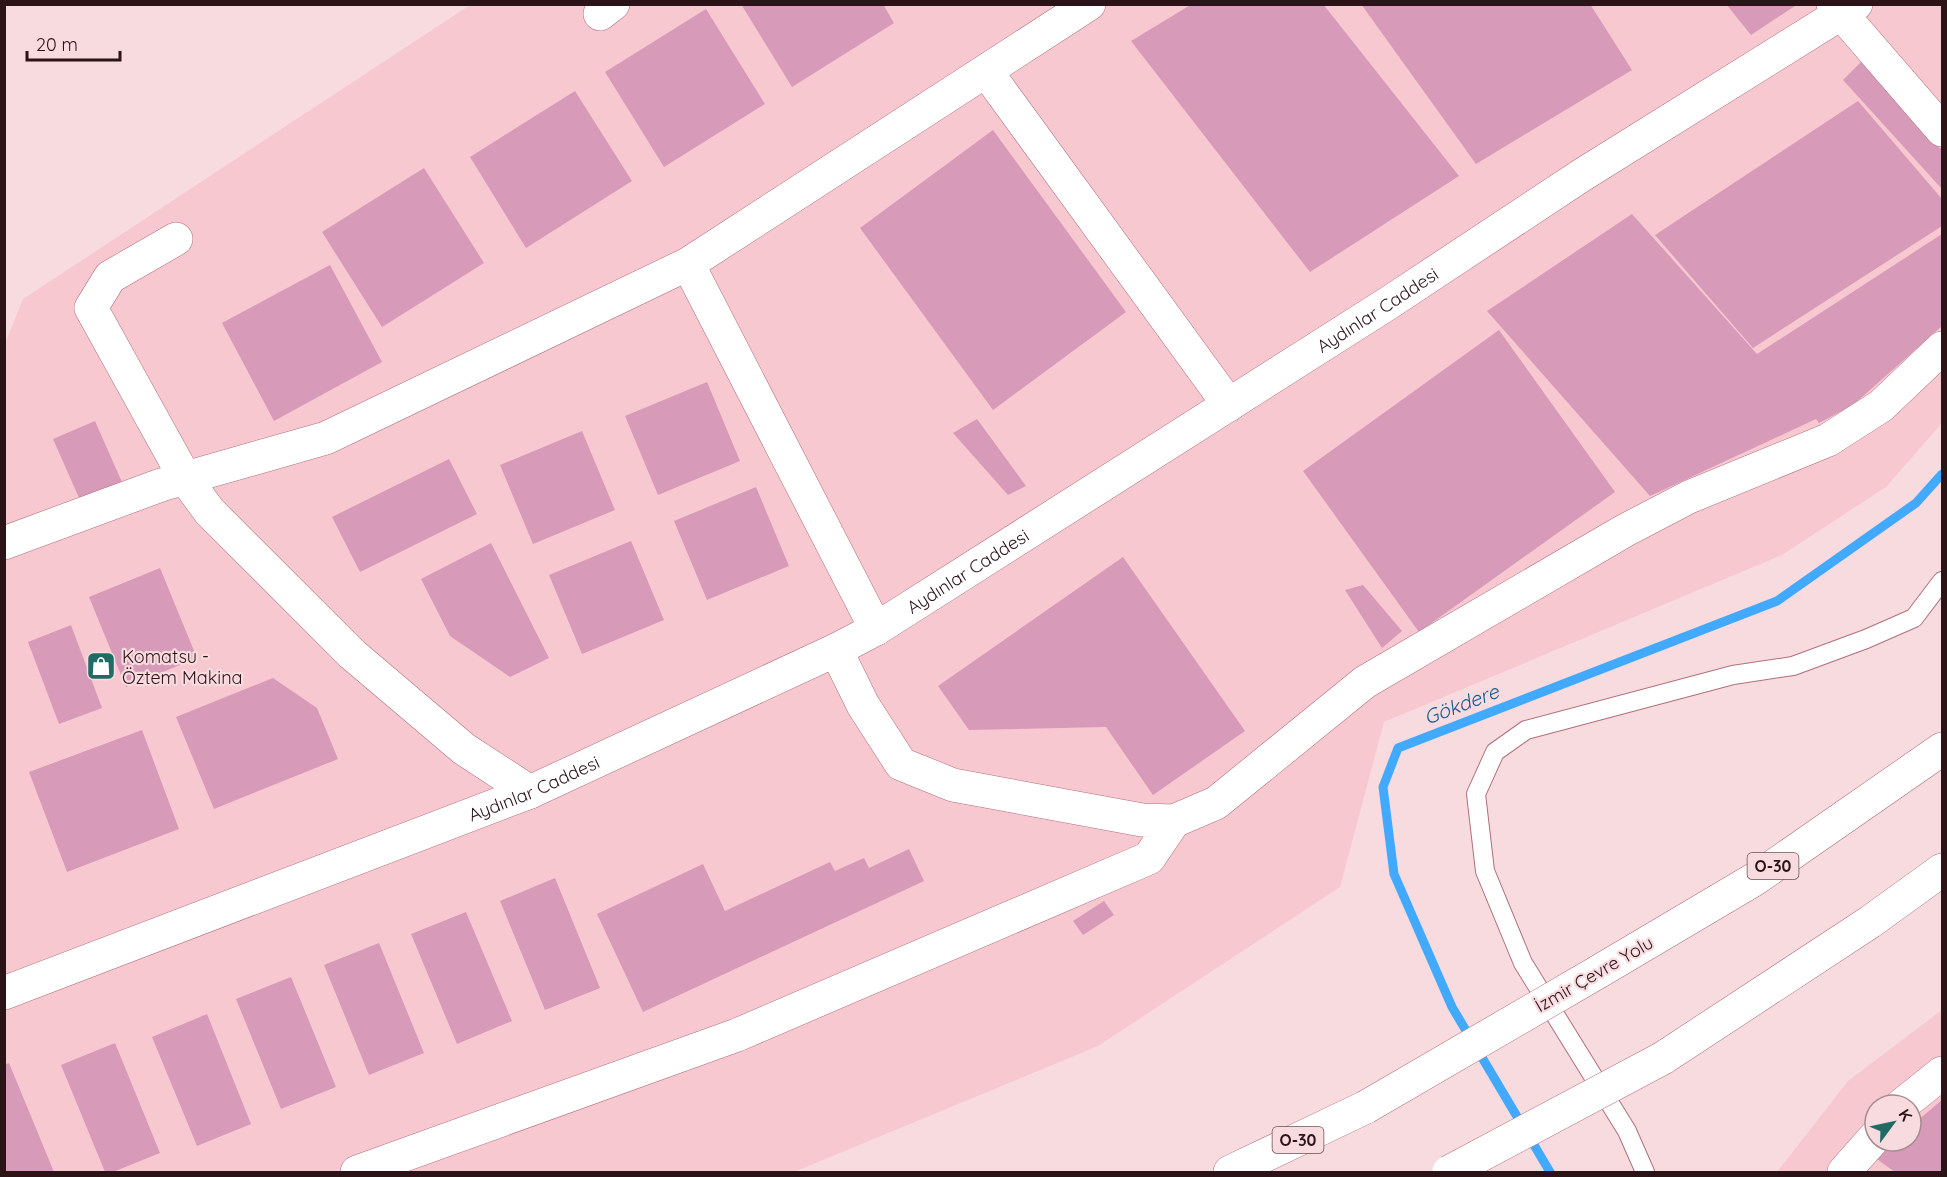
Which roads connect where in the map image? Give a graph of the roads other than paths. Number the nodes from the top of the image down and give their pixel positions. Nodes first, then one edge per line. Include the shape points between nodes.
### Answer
1 (1089, 4) edge
2 (1843, 7) edge
3 (986, 71) junction
4 (1942, 130) edge
5 (176, 239) dead end
6 (688, 264) junction
7 (1942, 348) edge
8 (1228, 405) junction
9 (185, 478) junction
10 (4, 543) edge
11 (1942, 581) edge
12 (876, 628) junction
13 (836, 650) junction
14 (1942, 749) edge
15 (530, 792) junction
16 (1174, 821) junction
17 (1942, 870) edge
18 (4, 993) edge
19 (1942, 1073) edge
20 (1917, 1093) edge
21 (1863, 1151) edge
22 (357, 1173) edge
23 (1230, 1173) edge
24 (1449, 1173) edge
25 (1645, 1173) edge
26 (1844, 1173) edge

1 - 3 main road
2 - 4 main road
2 - 8 main road, Aydınlar Caddesi
3 - 6 main road
3 - 8 main road
5 - 9 main road via 110,277 91,308
6 - 9 main road via 326,438
6 - 12 main road
7 - 16 main road via 1881,406 1828,440 1689,497 1624,531 1365,682 1216,803
8 - 12 main road, Aydınlar Caddesi
9 - 10 main road
9 - 15 main road via 209,511 352,654 464,749
11 - 25 lane via 1914,618 1866,639 1793,666 1733,675 1527,730 1495,752 1476,794 1485,872 1523,963 1627,1131
12 - 13 main road, Aydınlar Caddesi
13 - 15 main road, Aydınlar Caddesi
13 - 16 main road via 901,764 953,785 1142,820
14 - 23 main road, İzmir Çevre Yolu / O-30, bridge via 1755,879 1366,1107
15 - 18 main road, Aydınlar Caddesi
16 - 22 main road via 1149,858 737,1035
17 - 24 main road, bridge via 1663,1058
19 - 20 main road
21 - 26 main road

